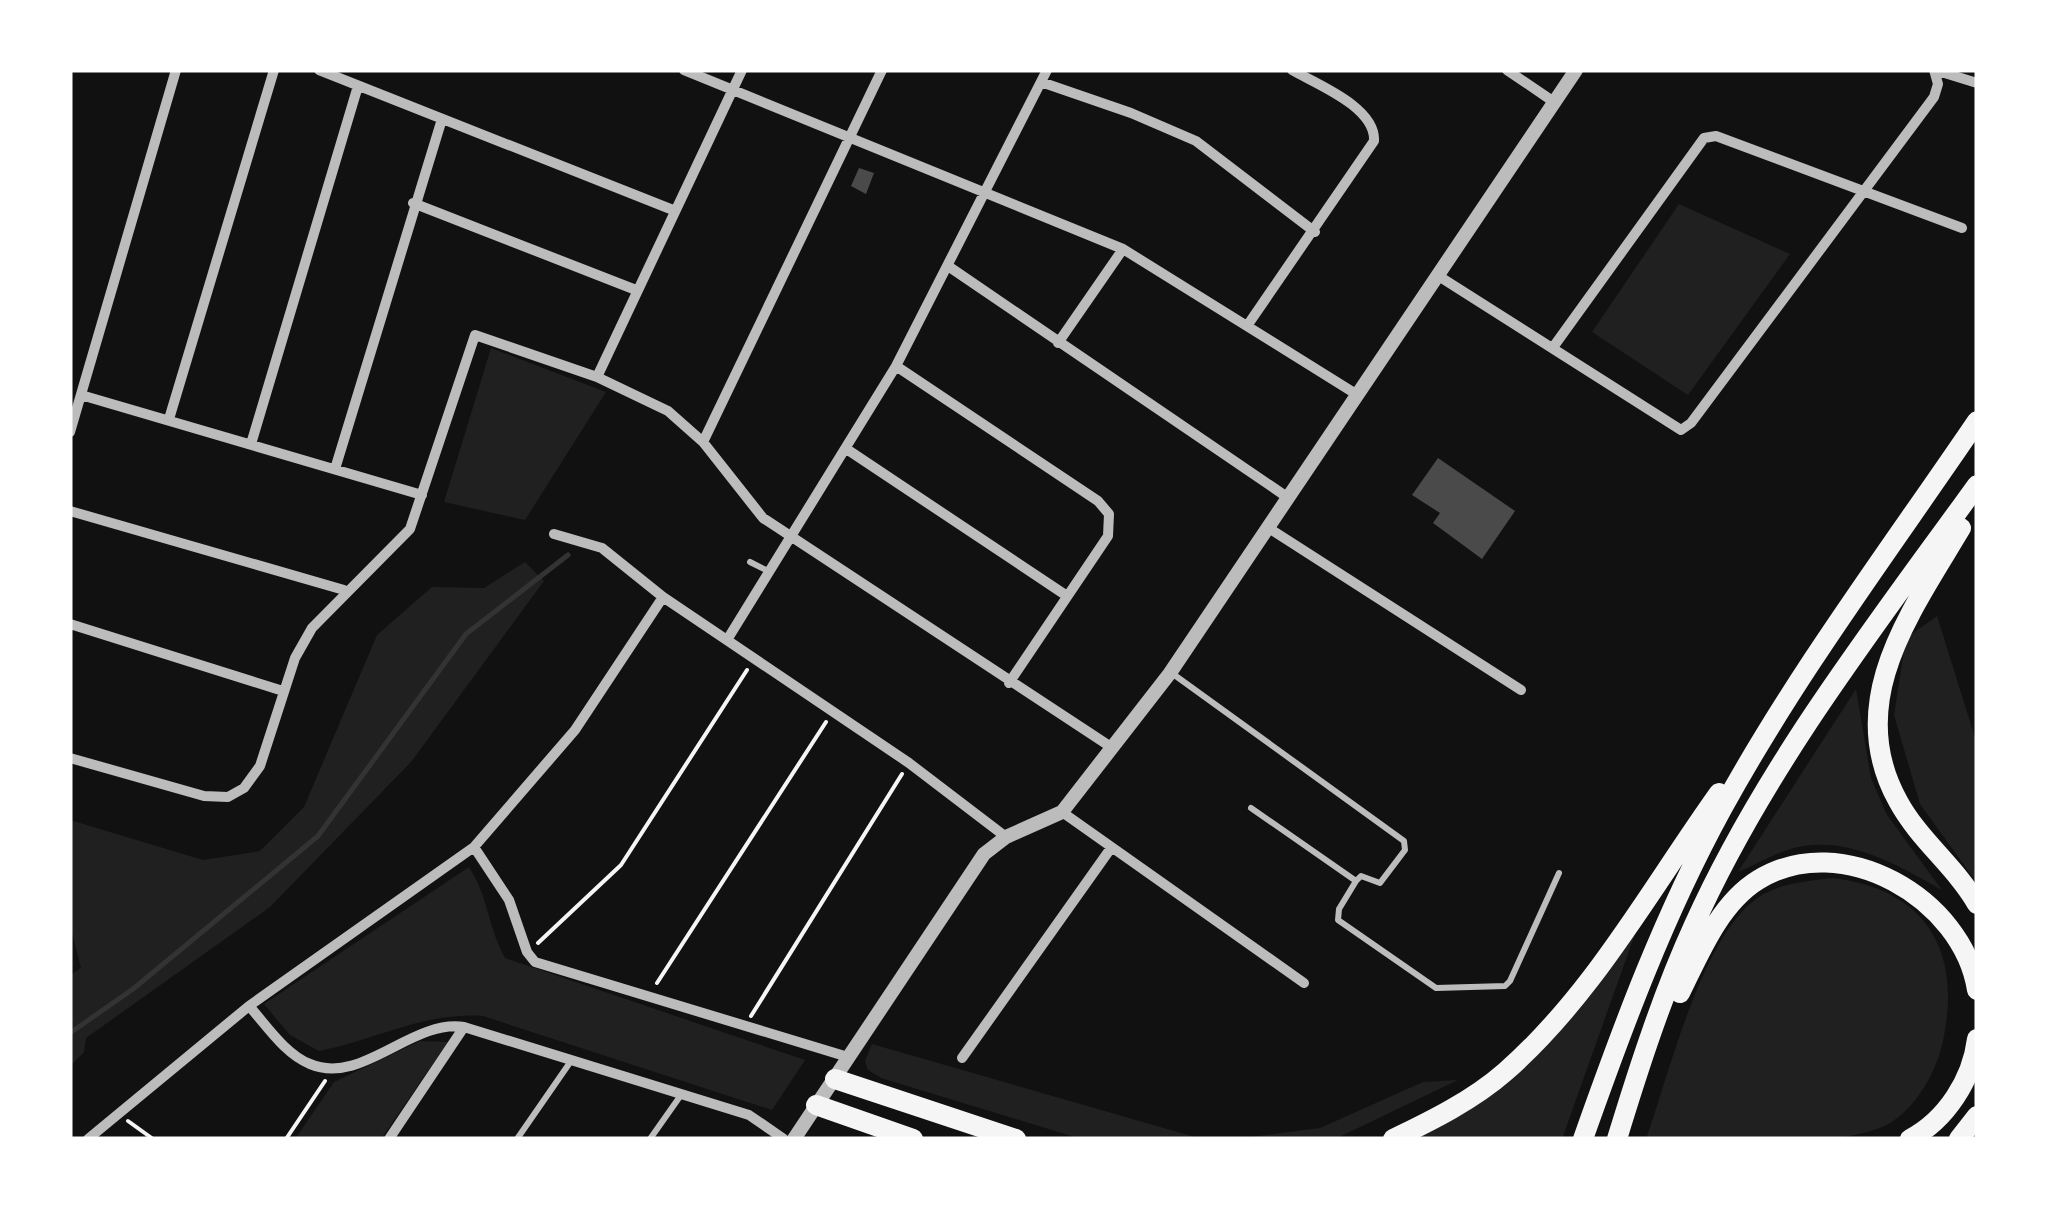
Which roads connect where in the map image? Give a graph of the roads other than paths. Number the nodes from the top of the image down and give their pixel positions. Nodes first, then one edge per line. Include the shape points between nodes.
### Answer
1 (176, 70) edge
2 (274, 70) edge
3 (319, 70) edge
4 (684, 70) edge
5 (742, 70) edge
6 (882, 70) edge
7 (1047, 70) edge
8 (1292, 70) edge
9 (1507, 70) edge
10 (1576, 70) edge
11 (1935, 70) edge
12 (1041, 82) junction
13 (1977, 84) edge
14 (358, 86) junction
15 (732, 90) junction
16 (1554, 102) junction
17 (442, 120) junction
18 (847, 138) junction
19 (1863, 192) junction
20 (987, 194) junction
21 (414, 203) junction
22 (672, 210) junction
23 (1962, 228) dead end
24 (1315, 232) junction
25 (1123, 249) junction
26 (948, 266) junction
27 (1437, 275) junction
28 (636, 290) junction
29 (1247, 326) junction
30 (1058, 343) junction
31 (1554, 346) junction
32 (896, 366) junction
33 (597, 377) junction
34 (1356, 394) junction
35 (81, 395) junction
36 (169, 419) junction
37 (1977, 421) edge
38 (70, 432) edge
39 (702, 442) junction
40 (251, 444) junction
41 (848, 450) junction
42 (334, 469) junction
43 (1977, 485) edge
44 (422, 496) junction
45 (1287, 497) junction
46 (1977, 501) edge
47 (70, 510) edge
48 (1267, 527) junction
49 (554, 534) dead end
50 (793, 538) junction
51 (750, 562) dead end
52 (770, 572) junction
53 (344, 590) junction
54 (663, 596) junction
55 (1068, 596) junction
56 (70, 624) edge
57 (727, 640) junction
58 (1170, 673) junction
59 (1009, 682) junction
60 (1798, 682) junction
61 (1521, 690) dead end
62 (283, 692) junction
63 (1111, 747) junction
64 (70, 758) edge
65 (1251, 808) dead end
66 (1062, 812) junction
67 (1006, 837) junction
68 (474, 847) junction
69 (1111, 848) junction
70 (1559, 874) dead end
71 (1356, 881) junction
72 (1977, 904) edge
73 (1304, 983) dead end
74 (1977, 990) edge
75 (249, 1006) junction
76 (464, 1027) junction
77 (1977, 1039) edge
78 (848, 1057) junction
79 (962, 1058) dead end
80 (571, 1061) junction
81 (835, 1079) junction
82 (1632, 1089) junction
83 (682, 1094) junction
84 (816, 1105) junction
85 (1977, 1116) edge
86 (878, 1128) junction
87 (88, 1139) edge
88 (389, 1139) edge
89 (516, 1139) edge
90 (650, 1139) edge
91 (784, 1139) edge
92 (794, 1139) edge
93 (904, 1139) edge
94 (914, 1139) edge
95 (1016, 1139) edge
96 (1393, 1139) edge
97 (1584, 1139) edge
98 (1617, 1139) edge
99 (1910, 1139) edge
100 (1958, 1139) edge

1 - 35 street
2 - 36 street
3 - 14 street
4 - 15 street
5 - 15 street
6 - 18 street
7 - 12 street
8 - 24 street via 1362,114 1375,134
9 - 16 street
10 - 16 street
11 - 13 street
11 - 19 street via 1934,97
12 - 20 street
12 - 24 street via 1196,140
14 - 17 street
14 - 40 street
15 - 18 street
15 - 22 street
16 - 27 street
17 - 21 street
17 - 22 street
18 - 20 street
18 - 39 street
19 - 23 street
19 - 31 street via 1716,136 1704,138
19 - 31 street via 1681,430
20 - 25 street
20 - 26 street
21 - 28 street
21 - 42 street
22 - 28 street
24 - 29 street
25 - 29 street
25 - 30 street
26 - 30 street
26 - 32 street
27 - 31 street
27 - 34 street
28 - 33 street
29 - 34 street
30 - 45 street
32 - 41 street
32 - 55 street via 1098,501 1111,518 1108,536
33 - 39 street via 663,407
33 - 44 street via 474,336
34 - 45 street
35 - 36 street
35 - 38 street
36 - 40 street
37 - 60 highway
39 - 50 street via 746,502
40 - 42 street
41 - 50 street
41 - 55 street
42 - 44 street
43 - 82 highway via 1866,639 1746,824 1693,926
44 - 53 street via 402,541
45 - 48 street
46 - 72 highway via 1888,654 1875,715 1881,760 1898,802
47 - 53 street
48 - 58 street
48 - 61 street
49 - 54 street via 602,548
50 - 52 street
50 - 59 street
51 - 52 lane
52 - 57 street
53 - 62 street via 302,642
54 - 57 street
54 - 68 street via 575,730
55 - 59 street
56 - 62 street
57 - 67 street
58 - 63 street
58 - 71 lane via 1404,840 1405,850 1380,883 1361,876
59 - 63 street
60 - 96 highway via 1548,1031 1502,1075
60 - 97 highway via 1722,809 1665,923
62 - 64 street via 260,766 238,794 204,796
63 - 66 street
65 - 71 lane
66 - 67 street
66 - 69 street
67 - 78 street via 984,854
68 - 75 street
68 - 78 street via 509,900 527,952 548,968
69 - 73 street
69 - 79 street
70 - 71 lane via 1510,981 1444,991 1338,920
74 - 82 highway via 1956,932 1923,900 1853,865 1787,869 1758,880 1710,934
75 - 76 street via 287,1049 312,1065 334,1068 442,1024
75 - 87 street
76 - 80 street
76 - 88 street
77 - 99 highway via 1963,1086
78 - 81 street
80 - 83 street
80 - 89 lane
81 - 84 street
81 - 95 highway
82 - 98 highway
83 - 90 lane
83 - 91 street via 748,1115
84 - 86 highway
84 - 92 street
85 - 100 highway
86 - 93 highway
86 - 94 highway

